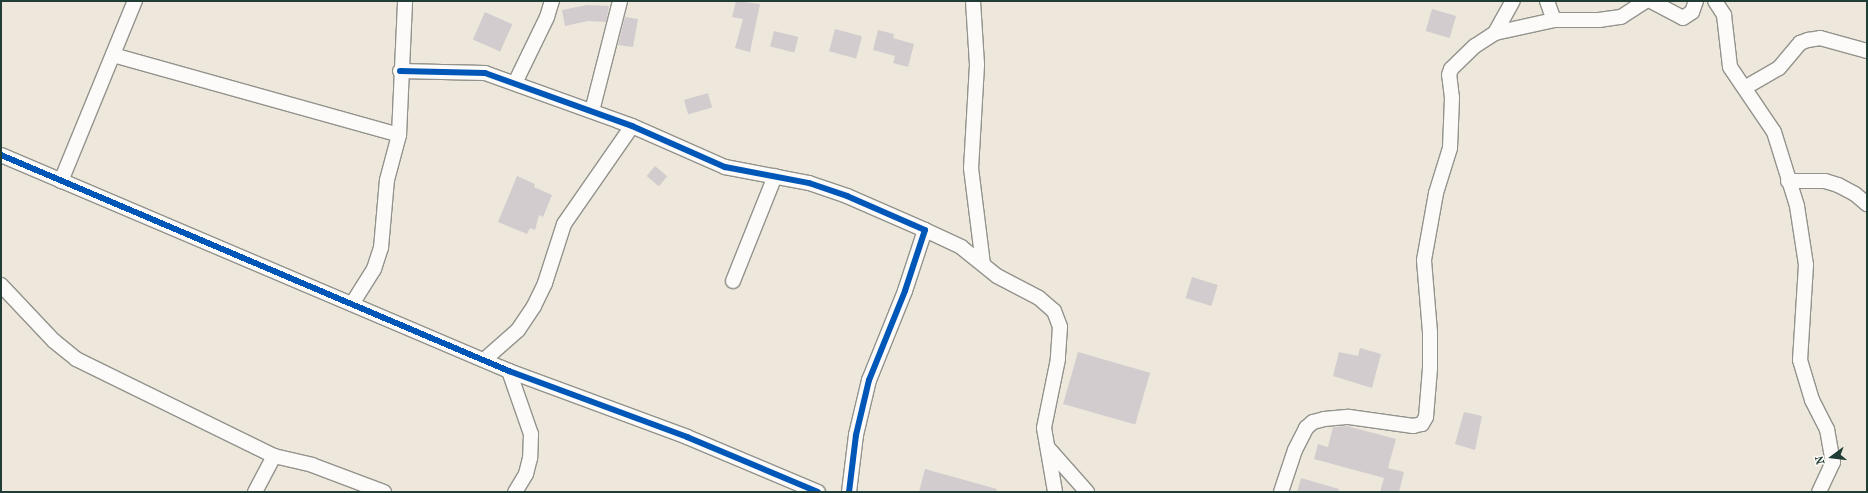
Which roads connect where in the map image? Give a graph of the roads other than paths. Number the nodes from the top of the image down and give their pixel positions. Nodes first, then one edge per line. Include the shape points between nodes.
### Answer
1 (135, 1) edge
2 (405, 1) edge
3 (552, 1) edge
4 (620, 1) edge
5 (973, 1) edge
6 (1513, 1) edge
7 (1547, 1) edge
8 (1646, 1) edge
9 (1651, 1) edge
10 (1696, 1) edge
11 (1715, 1) edge
12 (1554, 20) junction
13 (1495, 33) junction
14 (1867, 51) edge
15 (113, 55) junction
16 (400, 71) junction
17 (515, 83) junction
18 (1746, 87) junction
19 (592, 111) junction
20 (632, 126) junction
21 (399, 135) junction
22 (1, 155) edge
23 (775, 176) junction
24 (61, 180) junction
25 (1788, 181) junction
26 (1867, 204) edge
27 (925, 230) junction
28 (983, 264) junction
29 (734, 281) dead end
30 (1, 285) edge
31 (352, 304) junction
32 (484, 360) junction
33 (509, 371) junction
34 (1048, 447) junction
35 (274, 456) junction
36 (256, 492) edge
37 (384, 492) edge
38 (515, 492) edge
39 (818, 492) edge
40 (849, 492) edge
41 (1055, 492) edge
42 (1086, 492) edge
43 (1281, 492) edge
44 (1819, 492) edge

1 - 15 street
2 - 16 street
3 - 17 street via 547,17
4 - 19 street
5 - 28 street via 977,65 971,168
6 - 13 street
7 - 12 street
8 - 12 street via 1621,17 1599,20
9 - 10 street via 1683,18 1692,12
11 - 18 street via 1724,15 1730,67
12 - 13 street
13 - 43 street via 1475,46 1449,75 1452,98 1450,148 1436,193 1424,260 1430,368 1426,417 1422,424 1413,426 1349,416 1313,422 1306,428 1295,450
14 - 18 street via 1820,38 1808,40 1800,43 1779,68
15 - 21 street
15 - 24 street
16 - 17 street via 484,73
16 - 21 street
17 - 19 street
18 - 25 street via 1774,132
19 - 20 street
20 - 23 street via 725,167
20 - 32 street via 564,224 545,283 534,306 518,330
21 - 31 street via 387,180 381,248 374,269
22 - 24 street
23 - 27 street via 809,183 847,196
23 - 29 street
24 - 31 street
25 - 26 street via 1825,181 1855,194
25 - 44 street via 1800,219 1806,265 1800,360 1808,388 1827,430 1833,462
27 - 28 street via 962,247
27 - 40 street via 905,291 864,395
28 - 34 street via 997,276 1039,298 1054,311 1058,322 1058,359 1045,413
30 - 35 street via 54,341 76,359
31 - 32 street
32 - 33 street
33 - 38 street via 531,434 526,474
33 - 39 street via 686,437
34 - 41 street
34 - 42 street
35 - 36 street
35 - 37 street via 312,465

